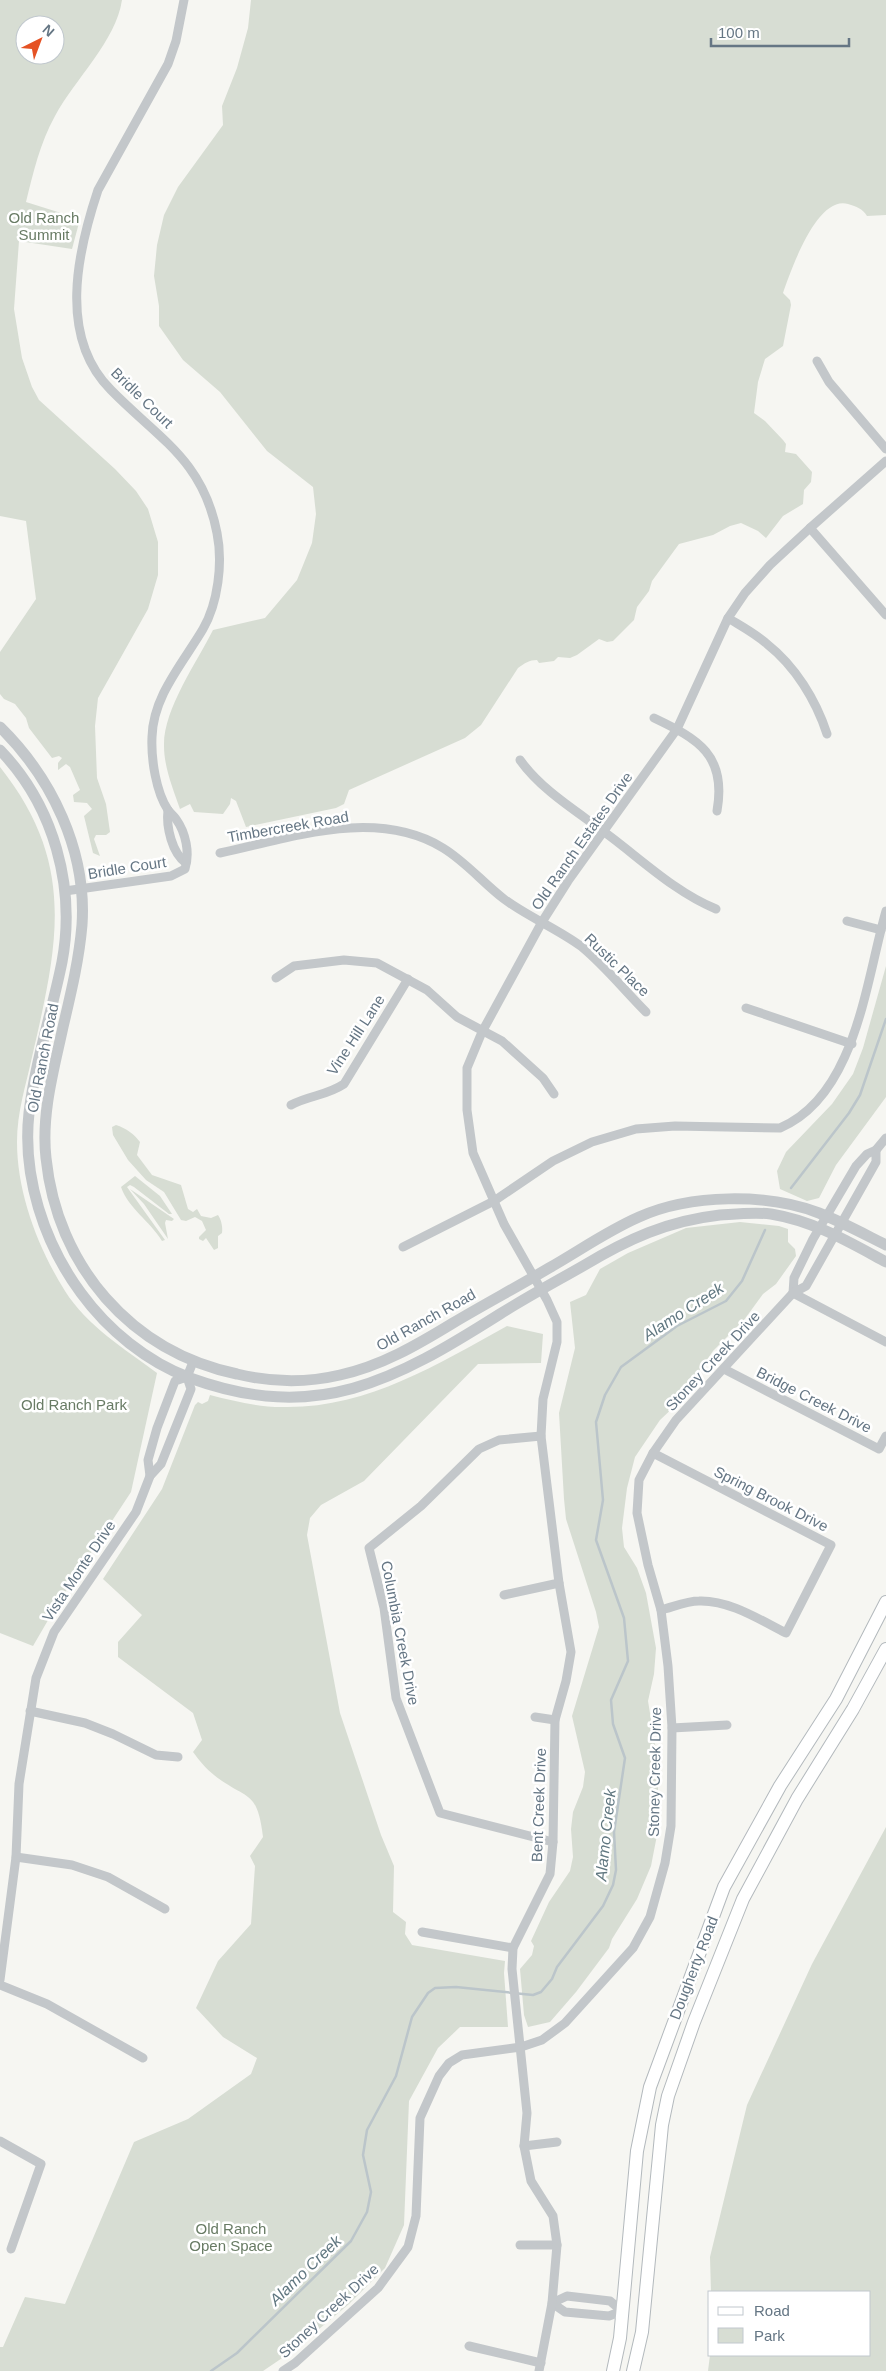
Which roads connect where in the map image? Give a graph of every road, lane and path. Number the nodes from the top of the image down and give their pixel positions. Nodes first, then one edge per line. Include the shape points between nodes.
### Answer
1 (184, 0) edge
2 (817, 361) dead end
3 (886, 449) edge
4 (886, 461) edge
5 (810, 528) junction
6 (886, 615) edge
7 (728, 618) junction
8 (654, 718) dead end
9 (0, 727) edge
10 (677, 729) junction
11 (827, 734) dead end
12 (0, 750) edge
13 (520, 760) dead end
14 (716, 811) dead end
15 (605, 832) junction
16 (220, 852) dead end
17 (80, 889) junction
18 (65, 891) junction
19 (716, 909) dead end
20 (886, 911) edge
21 (848, 921) dead end
22 (542, 922) junction
23 (880, 930) junction
24 (276, 978) dead end
25 (408, 979) junction
26 (746, 1008) dead end
27 (646, 1012) dead end
28 (482, 1032) junction
29 (852, 1044) junction
30 (554, 1094) dead end
31 (291, 1105) dead end
32 (886, 1138) edge
33 (876, 1150) junction
34 (886, 1157) edge
35 (494, 1201) junction
36 (827, 1216) junction
37 (842, 1223) junction
38 (820, 1228) junction
39 (835, 1235) junction
40 (886, 1245) edge
41 (403, 1247) dead end
42 (886, 1262) edge
43 (533, 1277) junction
44 (541, 1290) junction
45 (794, 1293) junction
46 (886, 1342) edge
47 (193, 1362) junction
48 (724, 1369) junction
49 (187, 1377) junction
50 (541, 1436) junction
51 (886, 1436) edge
52 (652, 1453) junction
53 (150, 1476) junction
54 (559, 1583) junction
55 (504, 1595) dead end
56 (886, 1602) edge
57 (662, 1610) junction
58 (886, 1649) edge
59 (30, 1711) junction
60 (536, 1717) dead end
61 (556, 1720) junction
62 (727, 1725) dead end
63 (672, 1728) junction
64 (178, 1757) dead end
65 (553, 1842) junction
66 (16, 1857) junction
67 (164, 1909) dead end
68 (422, 1932) dead end
69 (513, 1948) junction
70 (0, 1980) edge
71 (0, 1985) edge
72 (521, 2048) junction
73 (143, 2058) dead end
74 (0, 2141) edge
75 (556, 2142) dead end
76 (524, 2146) junction
77 (520, 2245) dead end
78 (557, 2245) junction
79 (11, 2249) dead end
80 (552, 2303) junction
81 (622, 2311) junction
82 (642, 2332) junction
83 (469, 2346) dead end
84 (540, 2367) edge
85 (284, 2371) edge
86 (614, 2371) edge
87 (633, 2371) edge

1 - 17 street, Bridle Court via 168,64 98,190 83,242 77,303 80,334 91,364 111,390 182,456 204,490 217,535 219,573 210,611 204,628 164,693 154,718 152,760 156,778 168,810 179,823 189,854 182,871 170,876
2 - 3 street via 828,382
4 - 5 street, Old Ranch Estates Drive
5 - 6 street
5 - 7 street, Old Ranch Estates Drive via 770,565
7 - 10 street, Old Ranch Estates Drive
7 - 11 street via 766,642 785,660 819,710
8 - 10 street
9 - 17 street, Old Ranch Road via 39,772 55,801 74,852
10 - 14 street via 700,743 712,759 720,792
10 - 15 street, Old Ranch Estates Drive
12 - 18 street, Old Ranch Road via 41,808 57,852
13 - 15 street via 533,778
15 - 19 street via 694,900
15 - 22 street, Old Ranch Estates Drive
16 - 22 street, Timbercreek Road via 337,829 372,828 409,833 442,847 504,899
17 - 18 street, Bridle Court
17 - 47 street, Old Ranch Road via 82,922 77,965 45,1120 46,1158 55,1204 65,1234 85,1272 115,1310 140,1332
18 - 49 street, Old Ranch Road via 67,918 62,960 29,1115 29,1157 37,1206 50,1241 72,1280 104,1320 131,1345
20 - 23 street
21 - 23 street
22 - 27 street, Rustic Place via 582,948
22 - 28 street, Old Ranch Estates Drive
23 - 29 street
24 - 25 street via 294,966 344,960 377,963
25 - 28 street via 427,990 457,1018
25 - 31 street, Vine Hill Lane via 344,1084 331,1093 305,1098
26 - 29 street
28 - 30 street via 502,1041 543,1078
28 - 35 street, Old Ranch Estates Drive via 467,1068 467,1110 473,1153
29 - 35 street via 833,1079 795,1122 780,1128 675,1126 636,1130 592,1142 553,1161
32 - 33 street
33 - 34 street
33 - 36 street via 866,1154 856,1166
33 - 37 street, Stoney Creek Drive via 876,1162
35 - 41 street
35 - 43 street, Old Ranch Estates Drive
36 - 37 street, Old Ranch Road
36 - 38 street
36 - 43 street, Old Ranch Road via 771,1201 735,1199 687,1203 643,1215 600,1236
37 - 39 street, Stoney Creek Drive
37 - 40 street, Old Ranch Road
38 - 39 street, Old Ranch Road
38 - 44 street, Old Ranch Road via 767,1213 690,1218 651,1230 609,1250
38 - 45 street via 794,1278
39 - 42 street, Old Ranch Road
39 - 45 street, Stoney Creek Drive via 806,1286
43 - 44 street, Old Ranch Estates Drive
43 - 47 street, Old Ranch Road via 404,1352 373,1366 338,1376 261,1380
44 - 49 street, Old Ranch Road via 415,1366 380,1381 341,1392 301,1397 257,1396
44 - 50 street, Bent Creek Drive via 557,1322 557,1342 543,1398
45 - 46 street
45 - 48 street, Stoney Creek Drive
47 - 49 street, Vista Monte Drive
48 - 51 street, Bridge Creek Drive via 879,1449
48 - 52 street, Stoney Creek Drive via 676,1420
49 - 53 street, Vista Monte Drive via 191,1389 161,1464
49 - 53 street, Vista Monte Drive via 175,1382 157,1428 148,1460
50 - 54 street, Bent Creek Drive
50 - 65 street, Columbia Creek Drive via 499,1440 479,1449 421,1506 369,1548 384,1608 396,1698 440,1812
52 - 57 street, Stoney Creek Drive via 639,1480 637,1513
52 - 57 street, Spring Brook Drive via 831,1545 786,1633 715,1601 698,1601
53 - 59 street, Vista Monte Drive via 136,1512 54,1632 36,1678
54 - 55 street
54 - 61 street, Bent Creek Drive via 571,1652
56 - 81 main road, Dougherty Road via 836,1699 780,1786 724,1888 680,2004 642,2119 636,2151
57 - 63 street, Stoney Creek Drive
58 - 82 main road, Dougherty Road via 854,1709 797,1799 743,1899 694,2022 668,2096 662,2124
59 - 64 street via 85,1723 156,1755
59 - 66 street, Vista Monte Drive via 19,1784
60 - 61 street
61 - 65 street, Bent Creek Drive
62 - 63 street
63 - 72 street, Stoney Creek Drive via 672,1826 646,1926 633,1948 565,2023 542,2040
65 - 69 street, Bent Creek Drive via 550,1874
66 - 67 street via 72,1865 108,1877
66 - 70 street, Vista Monte Drive
68 - 69 street
69 - 72 street, Bent Creek Drive via 512,1969
71 - 73 street via 47,2004
72 - 76 street, Bent Creek Drive via 527,2113
72 - 85 street, Stoney Creek Drive via 462,2055 449,2063 420,2118 416,2216 408,2248 378,2288
74 - 79 street via 41,2164
75 - 76 street
76 - 78 street, Bent Creek Drive via 531,2181 553,2216
77 - 78 street
78 - 80 street, Bent Creek Drive
80 - 81 street via 565,2312 609,2316
80 - 81 street via 567,2296 602,2300 610,2301
80 - 84 street, Bent Creek Drive
81 - 82 main road
81 - 86 main road, Dougherty Road
82 - 87 main road, Dougherty Road
83 - 84 street

